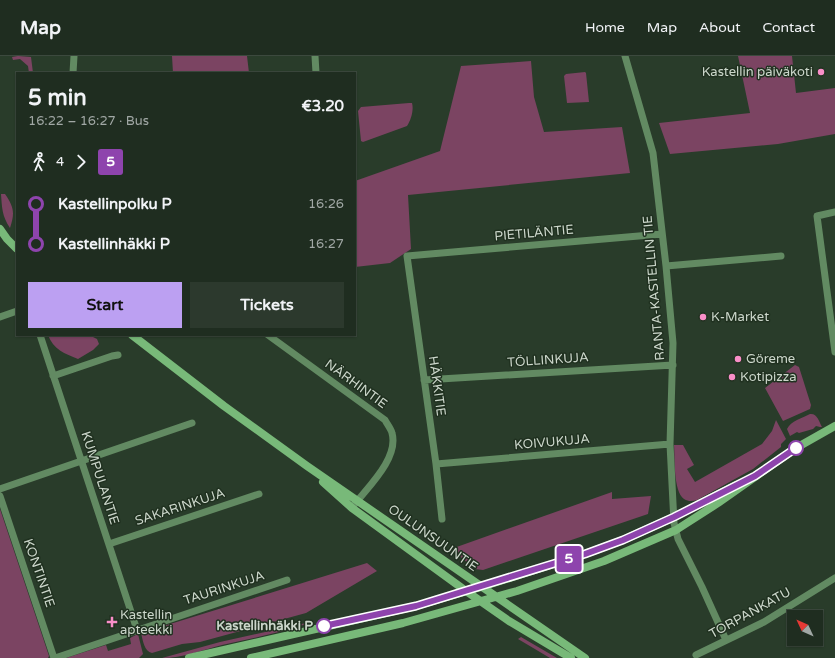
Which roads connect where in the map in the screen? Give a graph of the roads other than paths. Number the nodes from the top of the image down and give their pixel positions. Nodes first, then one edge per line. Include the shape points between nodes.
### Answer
1 (74, 56) edge
2 (315, 56) edge
3 (625, 56) edge
4 (73, 72) edge
5 (316, 72) edge
6 (835, 212) edge
7 (0, 229) edge
8 (662, 234) junction
9 (16, 248) edge
10 (407, 256) joint
11 (781, 256) dead end
12 (666, 266) junction
13 (16, 311) edge
14 (0, 317) edge
15 (40, 336) edge
16 (133, 336) edge
17 (269, 336) edge
18 (835, 348) edge
19 (118, 356) dead end
20 (673, 365) junction
21 (53, 376) junction
22 (424, 380) junction
23 (192, 423) dead end
24 (835, 426) edge
25 (670, 444) junction
26 (82, 461) junction
27 (436, 464) junction
28 (307, 466) junction
29 (755, 476) junction
30 (0, 489) edge
31 (259, 494) dead end
32 (0, 496) edge
33 (358, 500) junction
34 (352, 508) junction
35 (442, 519) dead end
36 (675, 523) junction
37 (110, 544) junction
38 (835, 578) edge
39 (287, 580) dead end
40 (481, 587) junction
41 (466, 592) junction
42 (497, 597) junction
43 (480, 601) junction
44 (137, 630) junction
45 (726, 640) junction
46 (696, 655) dead end
47 (55, 658) edge
48 (189, 658) edge
49 (251, 658) edge
50 (571, 658) edge
51 (585, 658) edge

1 - 4 street
2 - 5 street
3 - 8 street, RANTA-KASTELLIN TIE via 653,153
6 - 18 street via 816,216
7 - 9 main road
8 - 10 street, PIETILÄNTIE
8 - 12 street, RANTA-KASTELLIN TIE
10 - 22 street, HÄKKITIE
11 - 12 street
12 - 20 street, RANTA-KASTELLIN TIE
13 - 14 street
15 - 21 street, KUMPULANTIE
16 - 28 main road, OULUNSUUNTIE
17 - 33 street, NÄRHINTIE via 385,420 392,434 392,450 387,464
19 - 21 street
20 - 22 street, TÖLLINKUJA
20 - 25 street, RANTA-KASTELLIN TIE
21 - 26 street, KUMPULANTIE
22 - 27 street, HÄKKITIE
23 - 26 street
24 - 29 main road via 796,448
25 - 27 street, KOIVUKUJA
25 - 36 street, RANTA-KASTELLIN TIE
26 - 30 street
26 - 37 street, KUMPULANTIE
27 - 35 street, HÄKKITIE
28 - 33 main road, OULUNSUUNTIE
28 - 34 main road, OULUNSUUNTIE
29 - 36 main road
29 - 36 main road via 718,503
31 - 37 street, SAKARINKUJA
32 - 47 street, KONTINTIE
33 - 34 street, NÄRHINTIE
33 - 40 main road, OULUNSUUNTIE
34 - 41 main road, OULUNSUUNTIE
36 - 40 main road
36 - 42 main road via 604,560
36 - 45 street, RANTA-KASTELLIN TIE via 678,539
37 - 44 street, KUMPULANTIE
38 - 45 street, TORPANKATU via 764,622
39 - 44 street, TAURINKUJA
40 - 41 main road
40 - 42 main road, OULUNSUUNTIE
41 - 43 main road, OULUNSUUNTIE
41 - 48 main road via 416,606
42 - 43 main road
42 - 51 main road, OULUNSUUNTIE
43 - 49 main road via 403,623
43 - 50 main road, OULUNSUUNTIE via 509,622
44 - 47 street, TAURINKUJA
45 - 46 street, TORPANKATU

